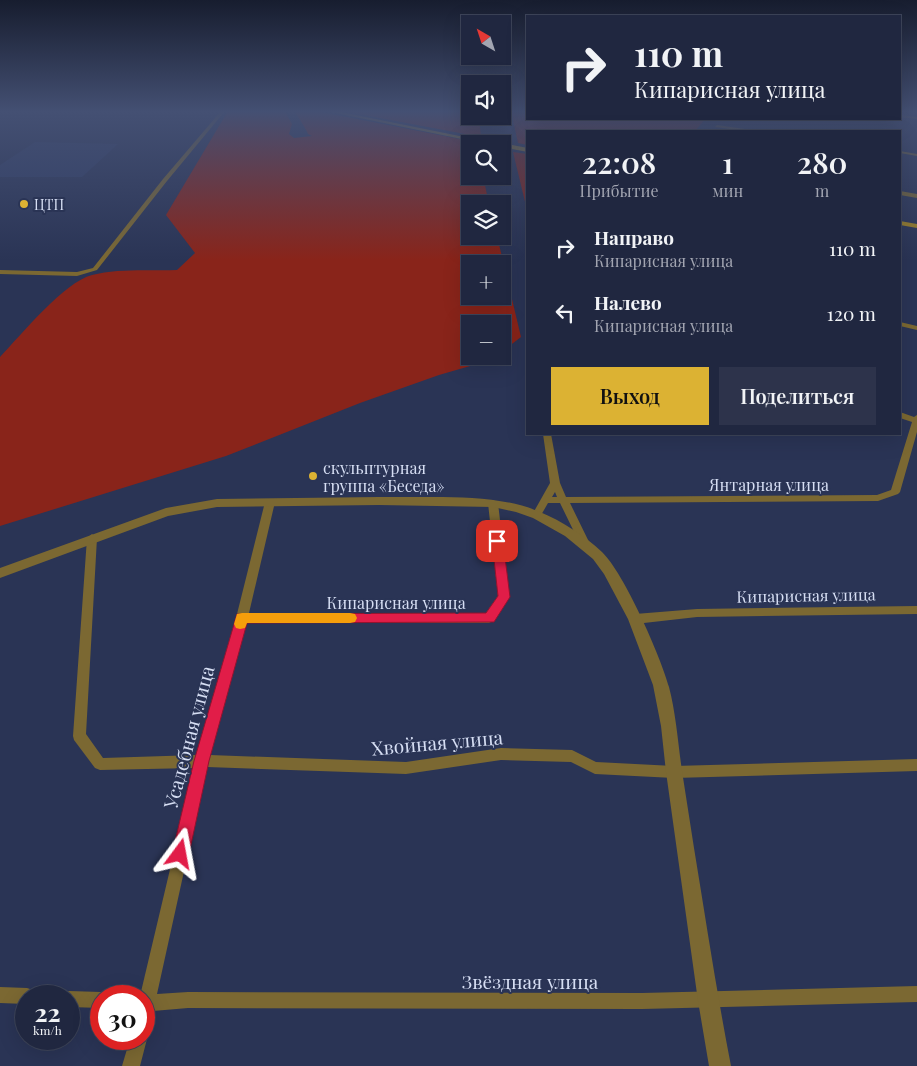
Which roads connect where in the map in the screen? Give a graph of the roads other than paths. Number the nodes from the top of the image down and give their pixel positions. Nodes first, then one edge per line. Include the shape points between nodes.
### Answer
1 (181, 161) edge
2 (901, 193) edge
3 (917, 196) edge
4 (901, 223) edge
5 (917, 226) edge
6 (0, 272) edge
7 (901, 324) edge
8 (917, 328) edge
9 (901, 415) edge
10 (917, 420) edge
11 (547, 435) edge
12 (555, 483) junction
13 (547, 500) junction
14 (564, 500) junction
15 (270, 502) junction
16 (493, 503) junction
17 (537, 515) junction
18 (92, 538) junction
19 (585, 544) junction
20 (0, 573) edge
21 (917, 610) edge
22 (242, 618) junction
23 (635, 618) junction
24 (202, 761) junction
25 (917, 765) edge
26 (674, 772) junction
27 (149, 985) edge
28 (917, 994) edge
29 (0, 995) edge
30 (15, 996) edge
31 (708, 1000) junction
32 (155, 1004) edge
33 (135, 1050) edge
34 (131, 1066) edge
35 (720, 1066) edge

1 - 6 street via 95,269 77,274
2 - 3 street
4 - 5 main road
7 - 8 street
9 - 10 street
10 - 14 street, Янтарная улица via 895,492 878,498
11 - 12 street
12 - 13 street
12 - 14 street
13 - 14 street
13 - 17 street
14 - 19 street
15 - 16 street
15 - 18 street via 217,503 166,512
15 - 22 street, Усадебная улица
16 - 17 street
16 - 22 street, Кипарисная улица via 504,597 489,618
17 - 19 street
18 - 20 street
18 - 24 street, Хвойная улица via 79,736 100,764
19 - 23 street via 609,571
21 - 23 street, Кипарисная улица via 697,613
22 - 24 street, Усадебная улица
23 - 26 street via 661,685
24 - 26 street, Хвойная улица via 406,768 501,754 572,756 595,768
24 - 27 street, Усадебная улица
25 - 26 street, Хвойная улица
26 - 31 street
28 - 31 street, Звёздная улица
29 - 30 street
31 - 32 street, Звёздная улица via 188,1000
31 - 35 street
33 - 34 street

